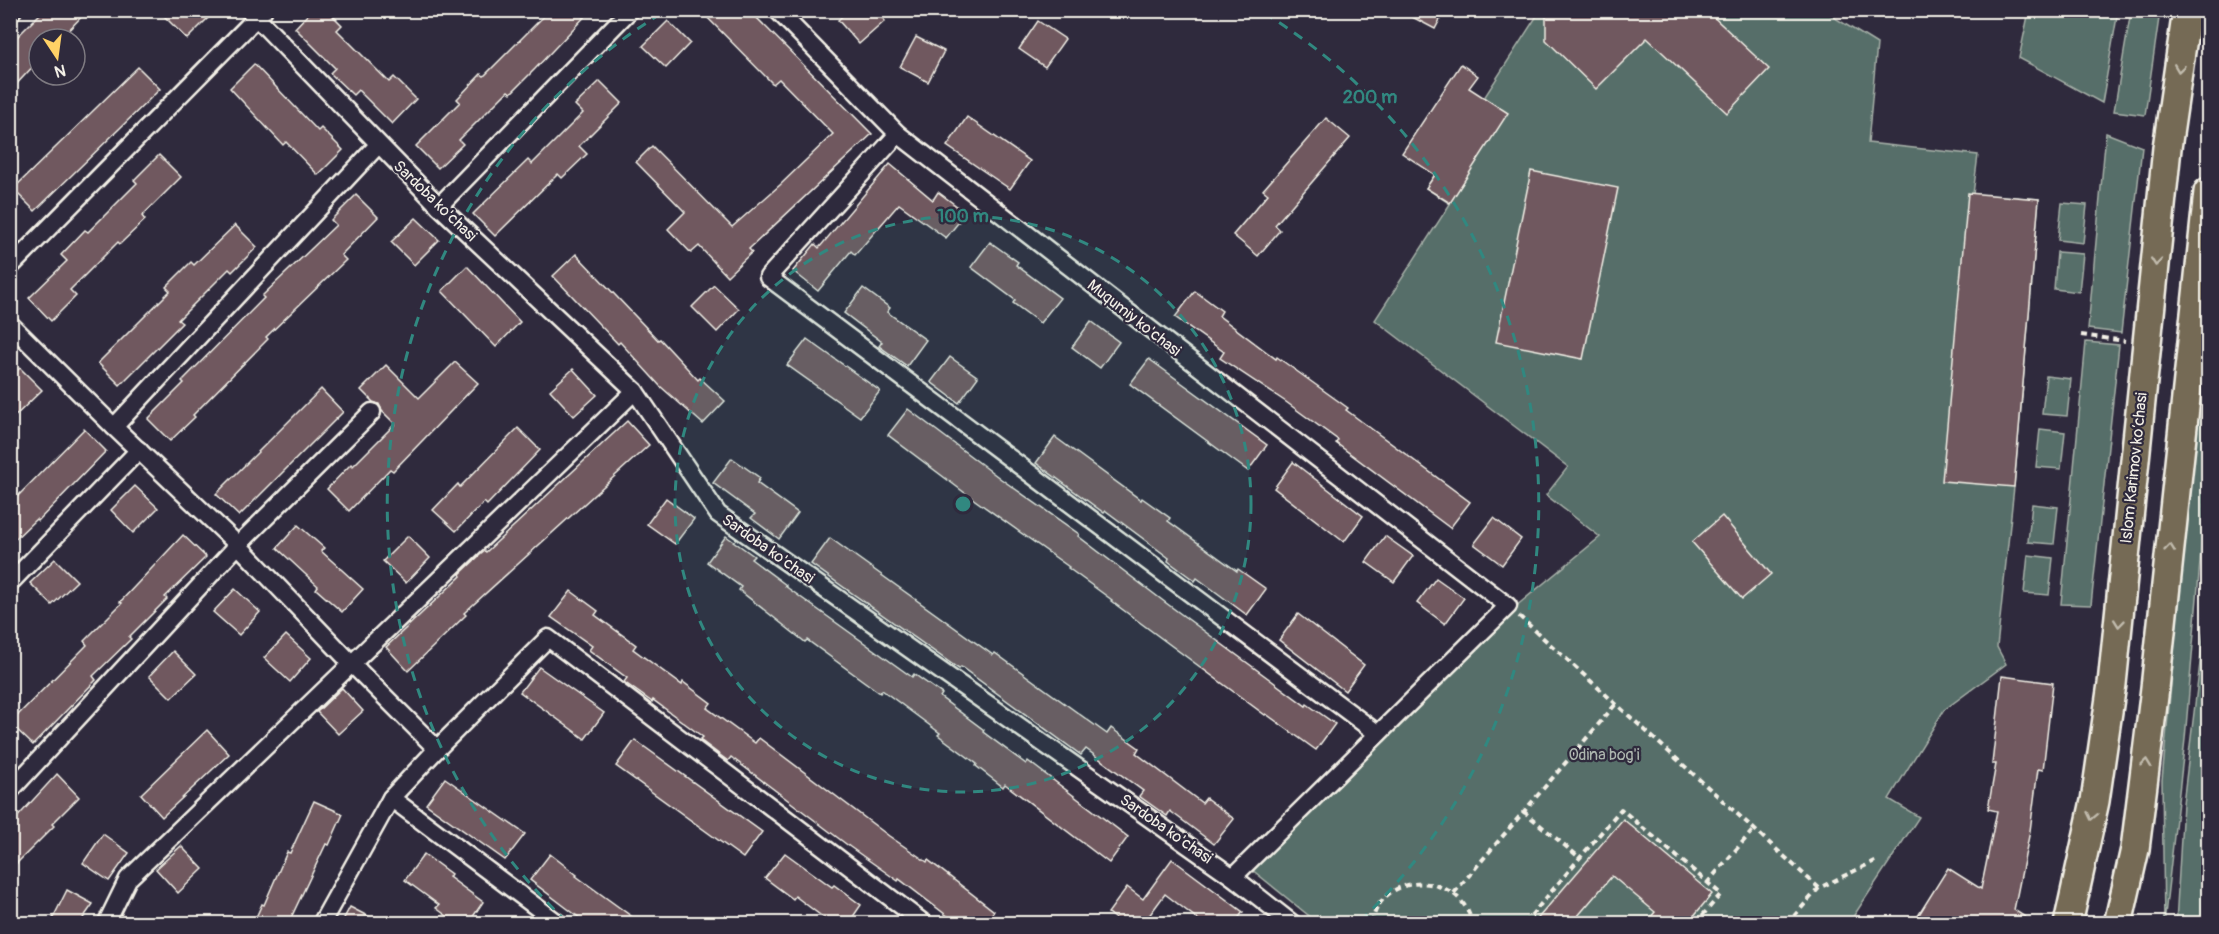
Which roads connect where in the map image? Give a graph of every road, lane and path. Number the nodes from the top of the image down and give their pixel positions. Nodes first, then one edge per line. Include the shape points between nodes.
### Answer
1 (630, 10) edge
2 (777, 10) edge
3 (2187, 10) edge
4 (256, 13) edge
5 (898, 134) junction
6 (378, 145) junction
7 (2208, 192) edge
8 (439, 206) junction
9 (10, 267) edge
10 (10, 324) edge
11 (2081, 335) dead end
12 (2125, 341) dead end
13 (635, 391) junction
14 (372, 412) dead end
15 (114, 427) junction
16 (139, 450) junction
17 (238, 545) junction
18 (10, 583) edge
19 (2122, 587) junction
20 (2165, 593) junction
21 (1508, 606) junction
22 (352, 664) junction
23 (1615, 705) junction
24 (1377, 734) junction
25 (437, 749) junction
26 (10, 791) edge
27 (391, 798) junction
28 (1524, 811) junction
29 (1754, 829) junction
30 (1580, 858) junction
31 (1875, 861) dead end
32 (1233, 877) junction
33 (1707, 883) junction
34 (1819, 888) junction
35 (1454, 893) junction
36 (106, 924) edge
37 (321, 924) edge
38 (559, 924) edge
39 (925, 924) edge
40 (1293, 924) edge
41 (1372, 924) edge
42 (1472, 924) edge
43 (1524, 924) edge
44 (1695, 924) edge
45 (1788, 924) edge
46 (2068, 924) edge
47 (2118, 924) edge

1 - 8 street
2 - 5 street, Muqumiy ko'chasi
3 -> 19 main road, Islom Karimov ko‘chasi via 2167,148
4 - 6 street, Sardoba ko'chasi
4 - 9 street
5 - 21 street, Muqumiy ko'chasi
5 - 24 street via 768,277
6 - 8 street, Sardoba ko'chasi
6 - 15 street
20 -> 7 main road
8 - 13 street, Sardoba ko'chasi
10 - 15 street
11 - 12 path
13 - 22 street
13 - 32 street, Sardoba ko'chasi via 718,514
14 - 17 street
15 - 16 street
16 - 17 street
16 - 18 street
17 - 22 street
17 - 26 street
19 - 20 main road
19 -> 46 main road, Islom Karimov ko‘chasi via 2095,801
47 -> 20 main road via 2135,849
21 - 23 path
21 - 24 street
22 - 25 street
22 - 36 street via 128,879
23 - 28 path
23 - 29 path
24 - 32 street
25 - 27 street
25 - 39 street via 549,638
27 - 37 street
27 - 38 street
28 - 30 path
28 - 35 path
29 - 33 path
29 - 34 path
30 - 33 path via 1621,808
30 - 43 path
31 - 34 path
32 - 40 street, Sardoba ko'chasi
33 - 44 path via 1720,894
34 - 45 path
35 - 41 path via 1440,886 1408,884 1381,902
35 - 42 path via 1465,905

